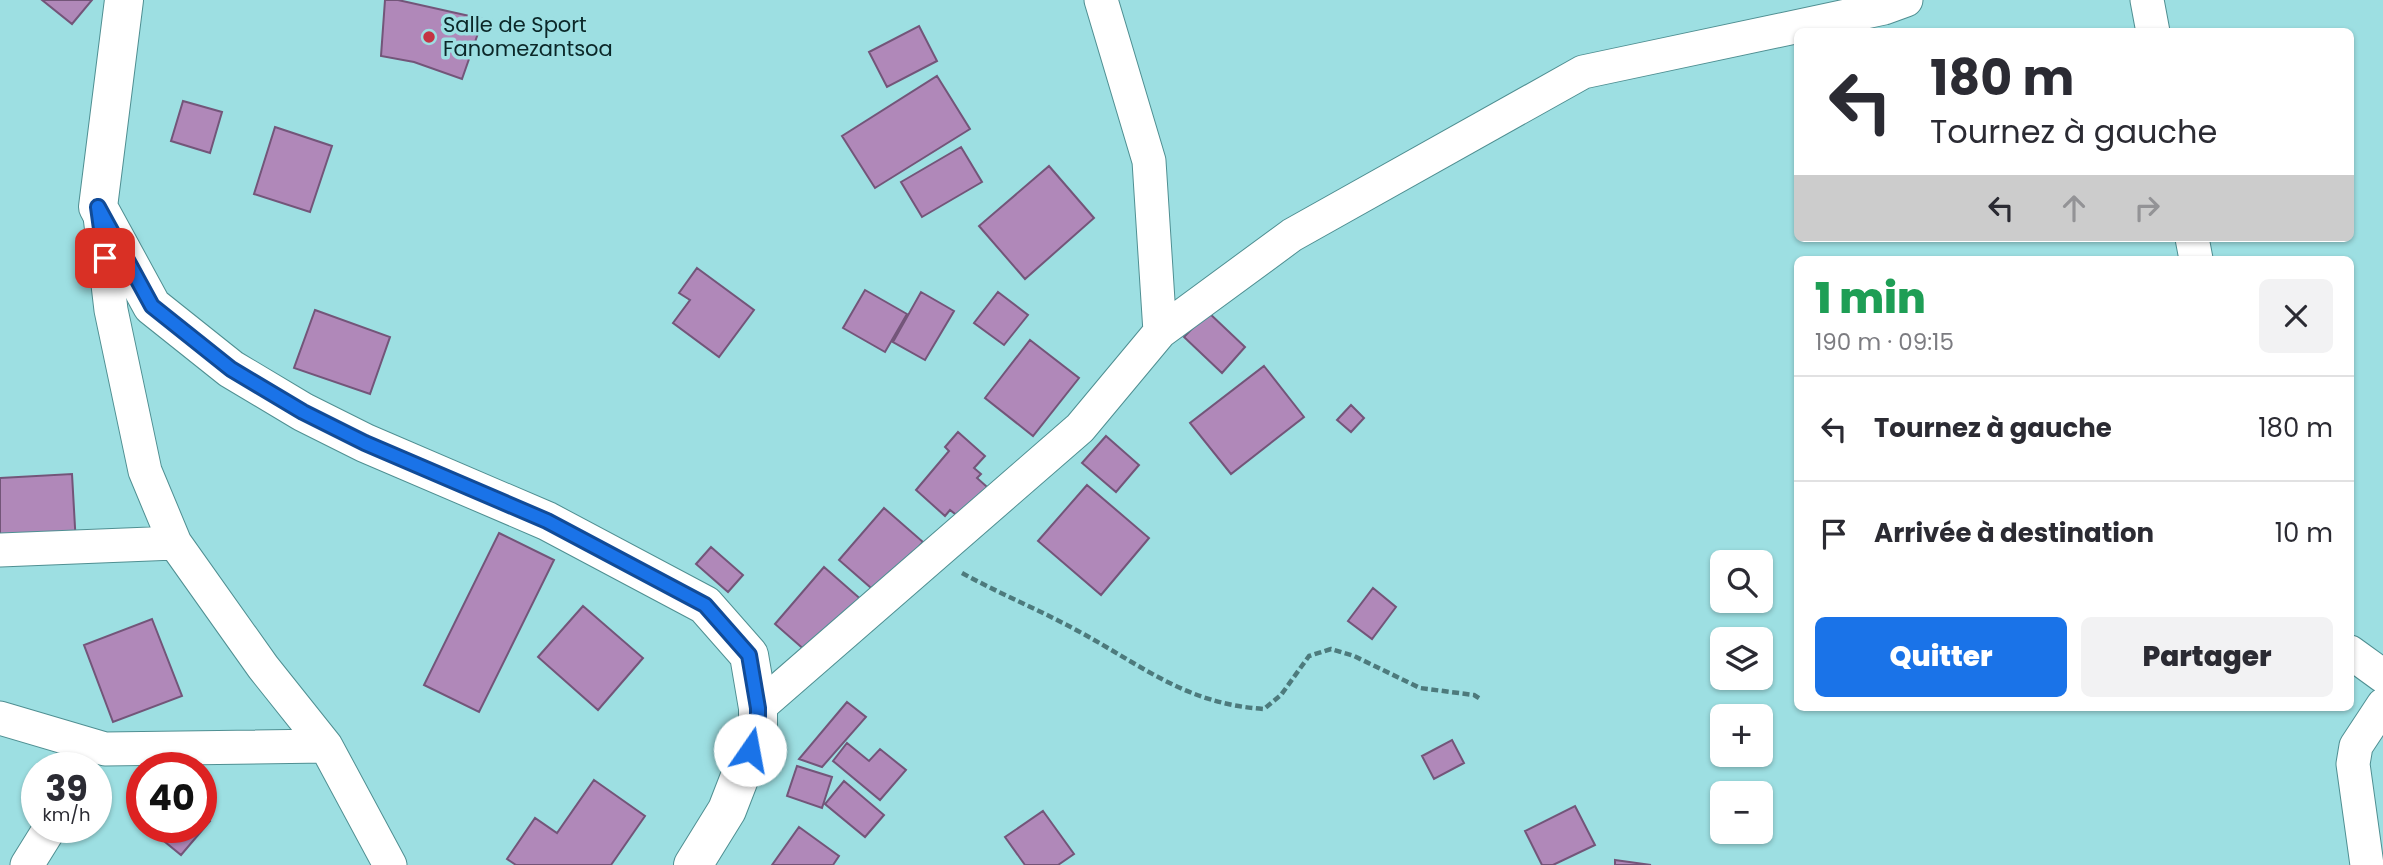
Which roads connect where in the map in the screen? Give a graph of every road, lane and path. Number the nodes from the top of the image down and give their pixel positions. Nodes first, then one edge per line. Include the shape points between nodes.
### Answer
1 (124, 0) edge
2 (1101, 0) edge
3 (1906, 0) edge
4 (2147, 0) edge
5 (2152, 28) edge
6 (98, 207) junction
7 (1160, 332) junction
8 (175, 543) junction
9 (0, 550) edge
10 (934, 557) junction
11 (2354, 655) edge
12 (2383, 676) edge
13 (1482, 700) dead end
14 (2383, 705) edge
15 (758, 708) junction
16 (0, 718) edge
17 (326, 746) junction
18 (82, 752) edge
19 (112, 758) edge
20 (41, 843) edge
21 (27, 865) edge
22 (390, 865) edge
23 (693, 865) edge
24 (2367, 865) edge

1 - 6 street
2 - 7 street via 1149,161
3 - 7 street via 1583,72 1293,235
4 - 5 street
6 - 8 street via 111,310 145,471
6 - 15 street via 152,306 231,369 365,443 547,521 705,605 749,655
7 - 10 street via 1080,428
8 - 9 street
8 - 17 street
10 - 13 path via 1077,630 1144,671 1199,698 1231,707 1264,709 1281,695 1308,656 1331,649 1420,688
10 - 15 street
11 - 12 street
14 - 24 street via 2356,746 2353,764
15 - 23 street via 758,730 727,810
16 - 18 street
17 - 19 street
17 - 22 street
20 - 21 street

